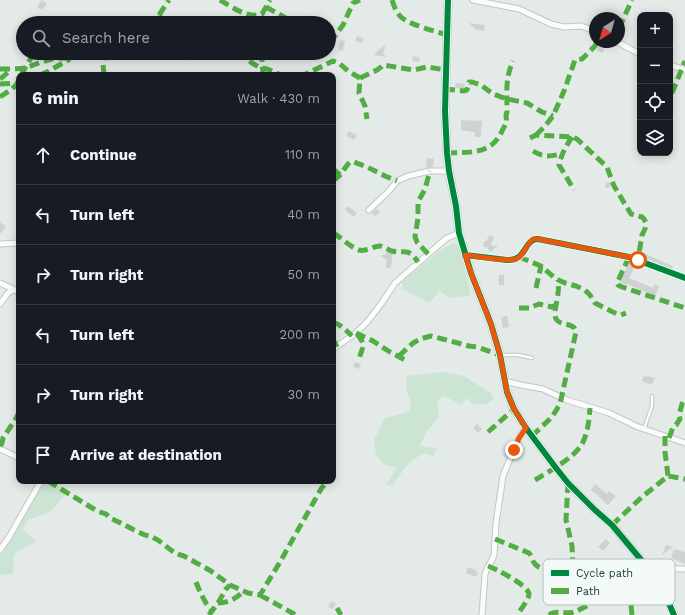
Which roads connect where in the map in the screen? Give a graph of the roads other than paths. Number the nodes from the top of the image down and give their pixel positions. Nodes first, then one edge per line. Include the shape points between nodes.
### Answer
1 (448, 0) edge
2 (473, 0) edge
3 (589, 29) edge
4 (625, 46) edge
5 (637, 52) edge
6 (673, 66) edge
7 (685, 70) edge
8 (449, 171) junction
9 (369, 210) dead end
10 (459, 233) junction
11 (16, 243) edge
12 (0, 244) edge
13 (465, 255) junction
14 (685, 278) edge
15 (0, 283) edge
16 (16, 291) edge
17 (16, 291) edge
18 (0, 304) edge
19 (336, 347) edge
20 (500, 355) junction
21 (532, 358) dead end
22 (504, 381) junction
23 (652, 396) dead end
24 (526, 428) junction
25 (644, 430) junction
26 (685, 443) edge
27 (0, 449) edge
28 (16, 457) edge
29 (39, 484) edge
30 (0, 550) edge
31 (640, 559) edge
32 (675, 569) edge
33 (685, 569) edge
34 (670, 605) edge
35 (482, 615) edge
36 (674, 615) edge

1 - 8 street via 444,111
2 - 3 street via 519,9 551,24
4 - 5 street
6 - 7 street
8 - 9 street via 422,172 397,181
8 - 10 street
10 - 13 street
10 - 19 street via 441,243 395,283 368,321
11 - 12 street
13 - 14 street via 514,260 533,239 538,239 629,257
13 - 20 street
15 - 16 street
17 - 18 street via 8,293
20 - 21 lane
20 - 22 street
22 - 24 street via 514,409
22 - 25 street via 543,389 567,400 610,413
23 - 25 lane via 652,406
24 - 31 street via 568,483 612,525
24 - 35 street via 503,476 494,555 485,574
25 - 26 street
27 - 28 street
29 - 30 street
32 - 33 street
34 - 36 street

